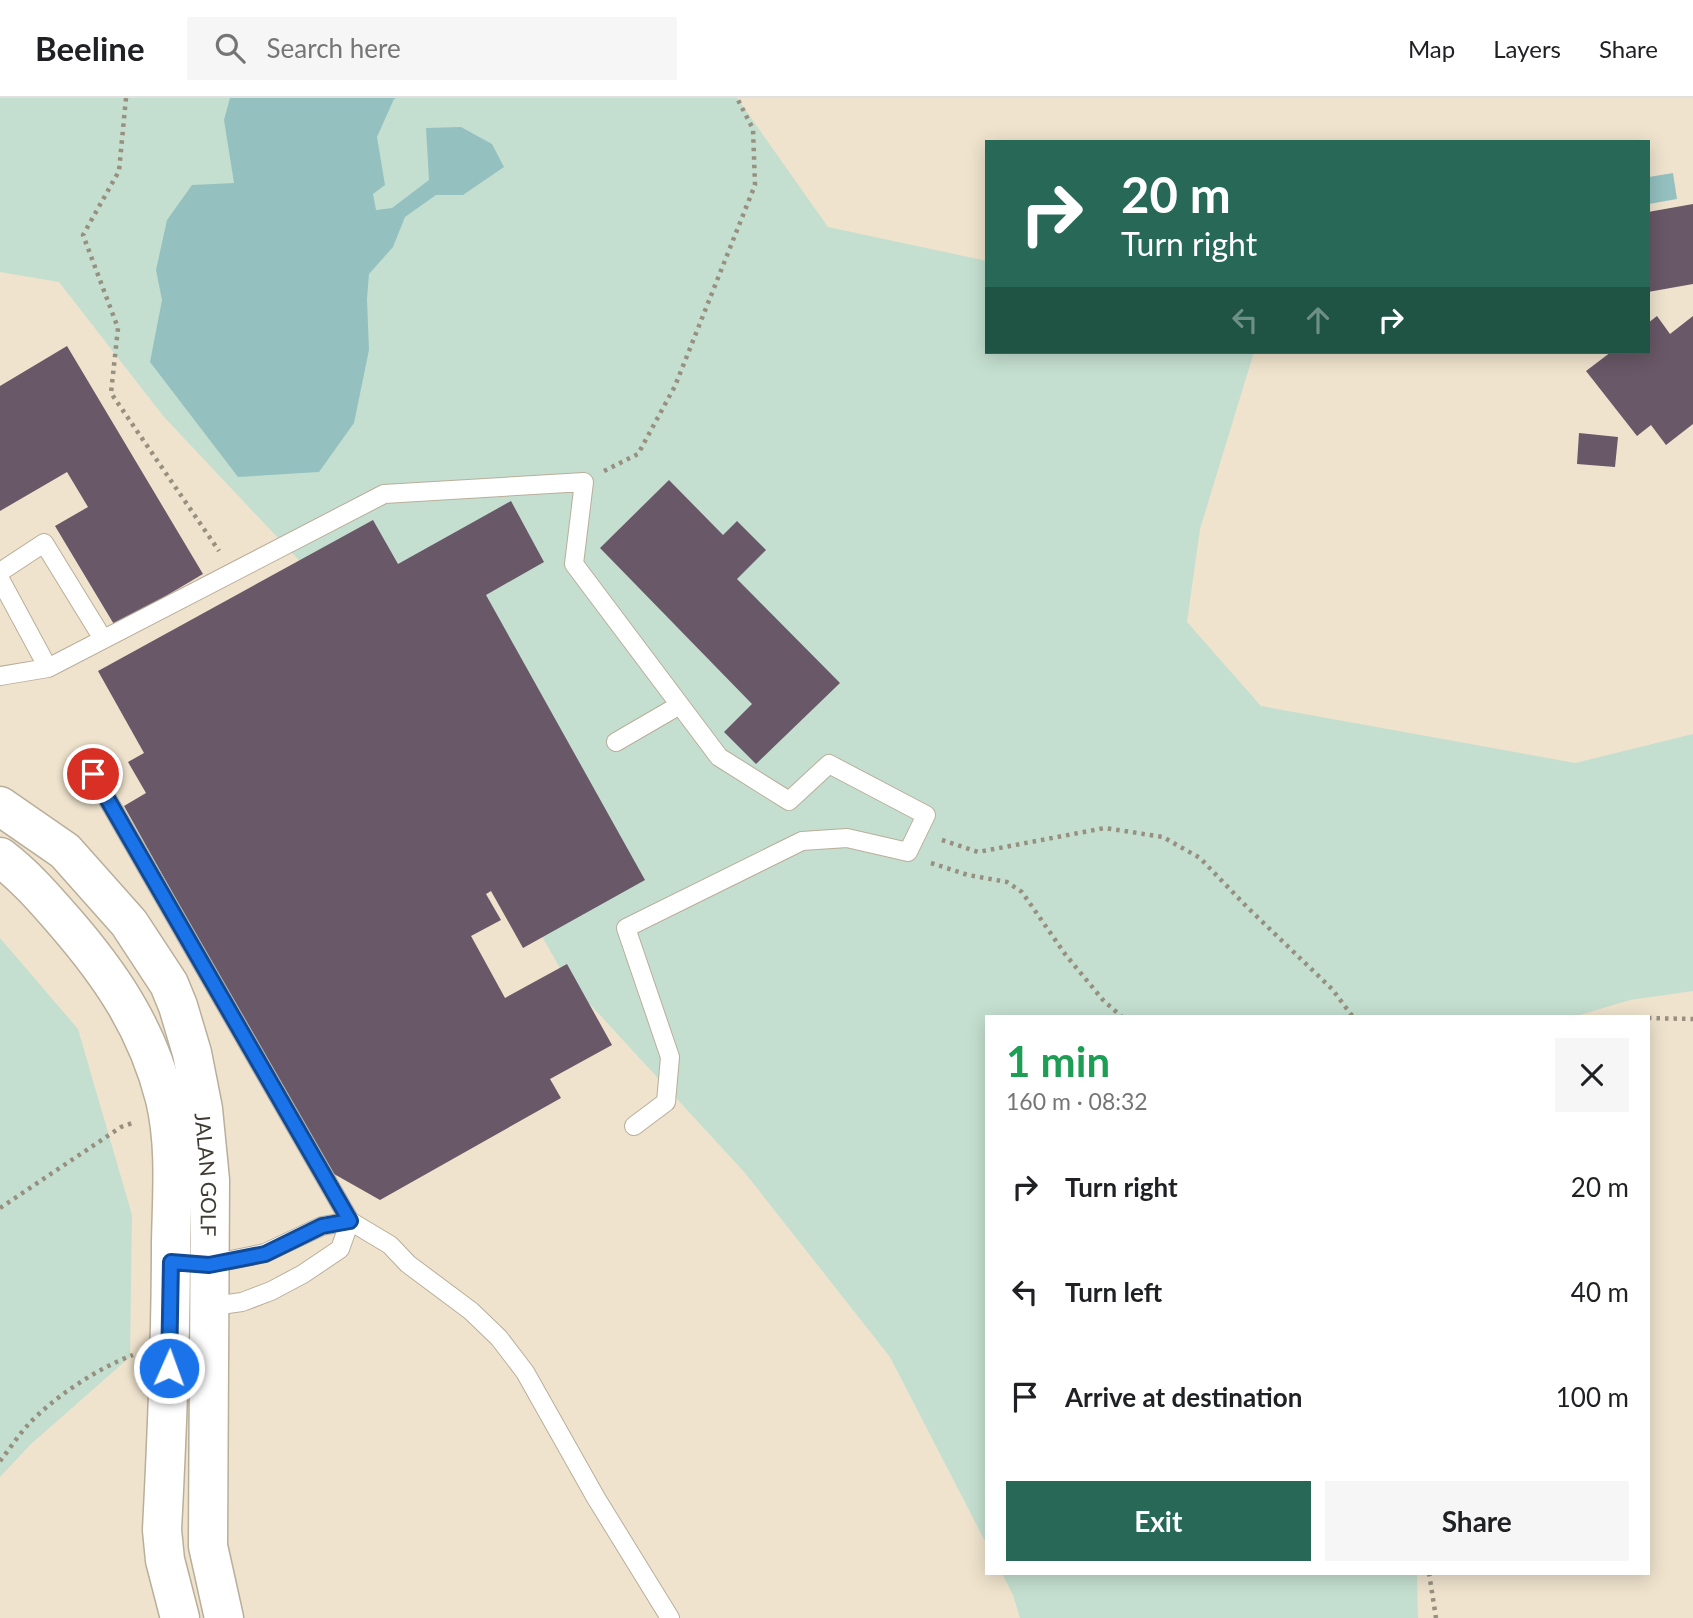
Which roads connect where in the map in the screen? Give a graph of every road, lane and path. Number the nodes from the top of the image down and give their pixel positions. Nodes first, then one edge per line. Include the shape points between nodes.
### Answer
1 (127, 98) edge
2 (737, 98) edge
3 (584, 482) junction
4 (0, 572) edge
5 (233, 572) junction
6 (0, 579) edge
7 (103, 639) junction
8 (48, 668) junction
9 (0, 676) edge
10 (678, 706) junction
11 (615, 742) dead end
12 (93, 774) dead end
13 (0, 806) edge
14 (918, 832) junction
15 (908, 852) junction
16 (0, 857) edge
17 (1120, 1015) edge
18 (1352, 1015) edge
19 (1650, 1018) edge
20 (1693, 1019) edge
21 (166, 1111) junction
22 (634, 1126) dead end
23 (0, 1208) edge
24 (350, 1221) junction
25 (171, 1262) junction
26 (209, 1265) junction
27 (171, 1303) junction
28 (208, 1307) junction
29 (169, 1340) junction
30 (0, 1461) edge
31 (1429, 1575) edge
32 (180, 1618) edge
33 (224, 1618) edge
34 (670, 1618) edge
35 (1436, 1618) edge

1 - 5 path via 119,171 83,235 118,328 111,393
2 - 3 path via 753,129 755,185 675,386 638,454
3 - 5 lane via 384,494
3 - 10 lane via 574,564
4 - 7 lane via 44,543
5 - 7 lane
6 - 8 lane
7 - 8 lane
8 - 9 lane
10 - 11 lane
10 - 14 lane via 719,757 789,801 829,764 926,815
12 - 24 lane
13 - 26 street, JALAN GOLF via 65,850 129,923 169,984 192,1052 204,1109 210,1180
14 - 15 lane
14 - 18 path via 978,852 1105,828 1163,837 1200,858 1332,989
15 - 17 path via 968,876 1007,882 1021,892 1065,954
15 - 22 lane via 847,838 802,841 626,928 670,1057 666,1102
16 - 21 street, JALAN GOLF via 49,903 124,998 149,1048
19 - 20 path
21 - 23 path via 121,1127
21 - 25 street, JALAN GOLF via 172,1156
24 - 26 lane via 322,1226 265,1254
24 - 28 lane via 340,1249 303,1274 242,1302
24 - 34 lane via 390,1245 499,1338 525,1372
25 - 26 lane
25 - 27 street, JALAN GOLF
26 - 28 street, JALAN GOLF
27 - 28 lane
27 - 29 street, JALAN GOLF
28 - 33 street, JALAN GOLF via 208,1546
29 - 30 path via 76,1384 27,1425
29 - 32 street, JALAN GOLF via 162,1530
31 - 35 path

